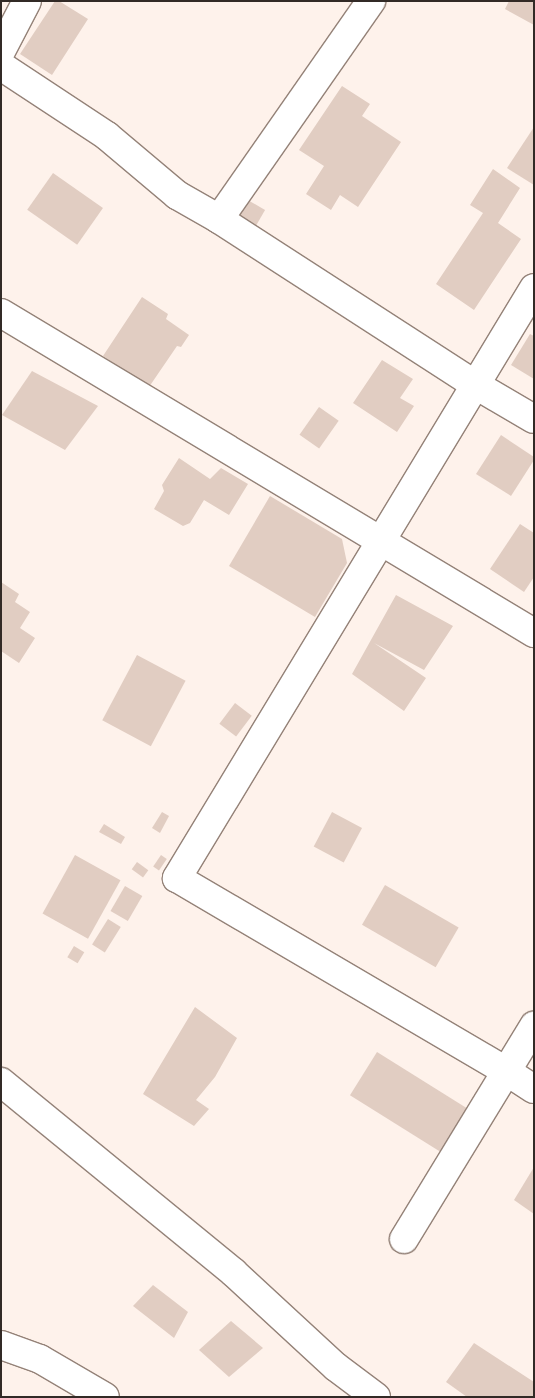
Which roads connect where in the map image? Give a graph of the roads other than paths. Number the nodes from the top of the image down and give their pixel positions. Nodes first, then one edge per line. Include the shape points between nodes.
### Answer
1 (27, 1) edge
2 (371, 1) edge
3 (1, 51) edge
4 (1, 66) edge
5 (219, 219) junction
6 (534, 288) edge
7 (1, 313) edge
8 (474, 384) junction
9 (534, 419) edge
10 (380, 542) junction
11 (534, 633) edge
12 (534, 1026) edge
13 (506, 1071) junction
14 (1, 1082) edge
15 (534, 1089) edge
16 (404, 1239) dead end
17 (1, 1345) edge
18 (105, 1397) edge
19 (376, 1397) edge

1 - 3 street
2 - 5 street
4 - 5 street via 107,136 178,195
5 - 8 street
6 - 8 street
7 - 10 street
8 - 9 street
8 - 10 street
10 - 11 street
10 - 13 street via 176,878
12 - 13 street
13 - 15 street
13 - 16 street
14 - 19 street via 234,1272 336,1367
17 - 18 street via 40,1359

